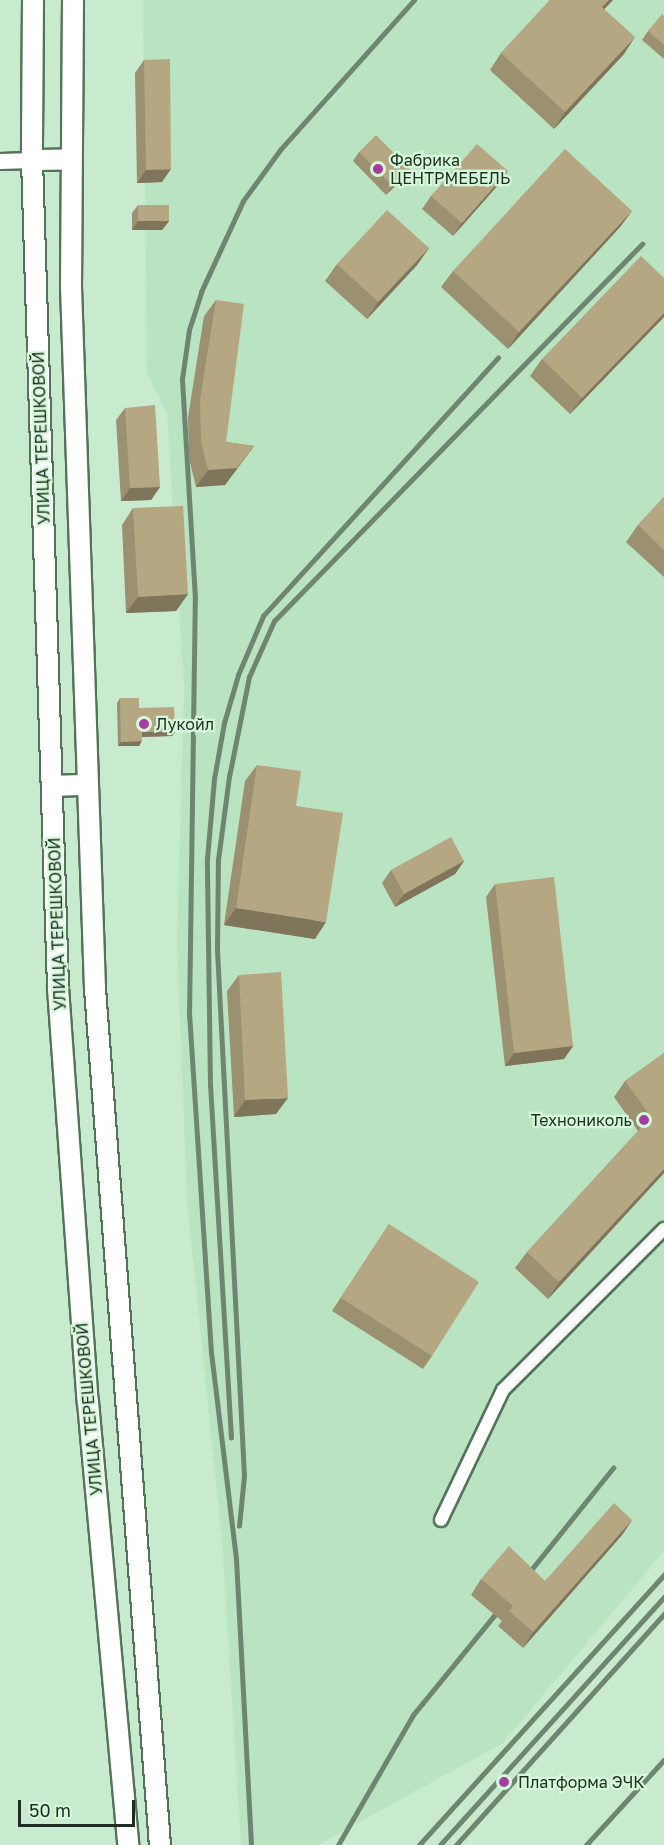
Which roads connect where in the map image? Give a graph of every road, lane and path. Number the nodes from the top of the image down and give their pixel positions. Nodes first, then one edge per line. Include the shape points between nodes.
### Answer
1 (33, 0) edge
2 (73, 0) edge
3 (71, 159) junction
4 (32, 160) junction
5 (0, 161) edge
6 (87, 785) junction
7 (52, 786) junction
8 (664, 1228) edge
9 (441, 1520) dead end
10 (128, 1845) edge
11 (160, 1845) edge

1 - 4 main road, УЛИЦА ТЕРЕШКОВОЙ
2 - 3 main road
3 - 4 main road
3 - 6 main road
4 - 5 street
4 - 7 main road, УЛИЦА ТЕРЕШКОВОЙ
6 - 7 main road
6 - 11 main road via 95,990
7 - 10 main road, УЛИЦА ТЕРЕШКОВОЙ via 58,988
8 - 9 street via 503,1390

